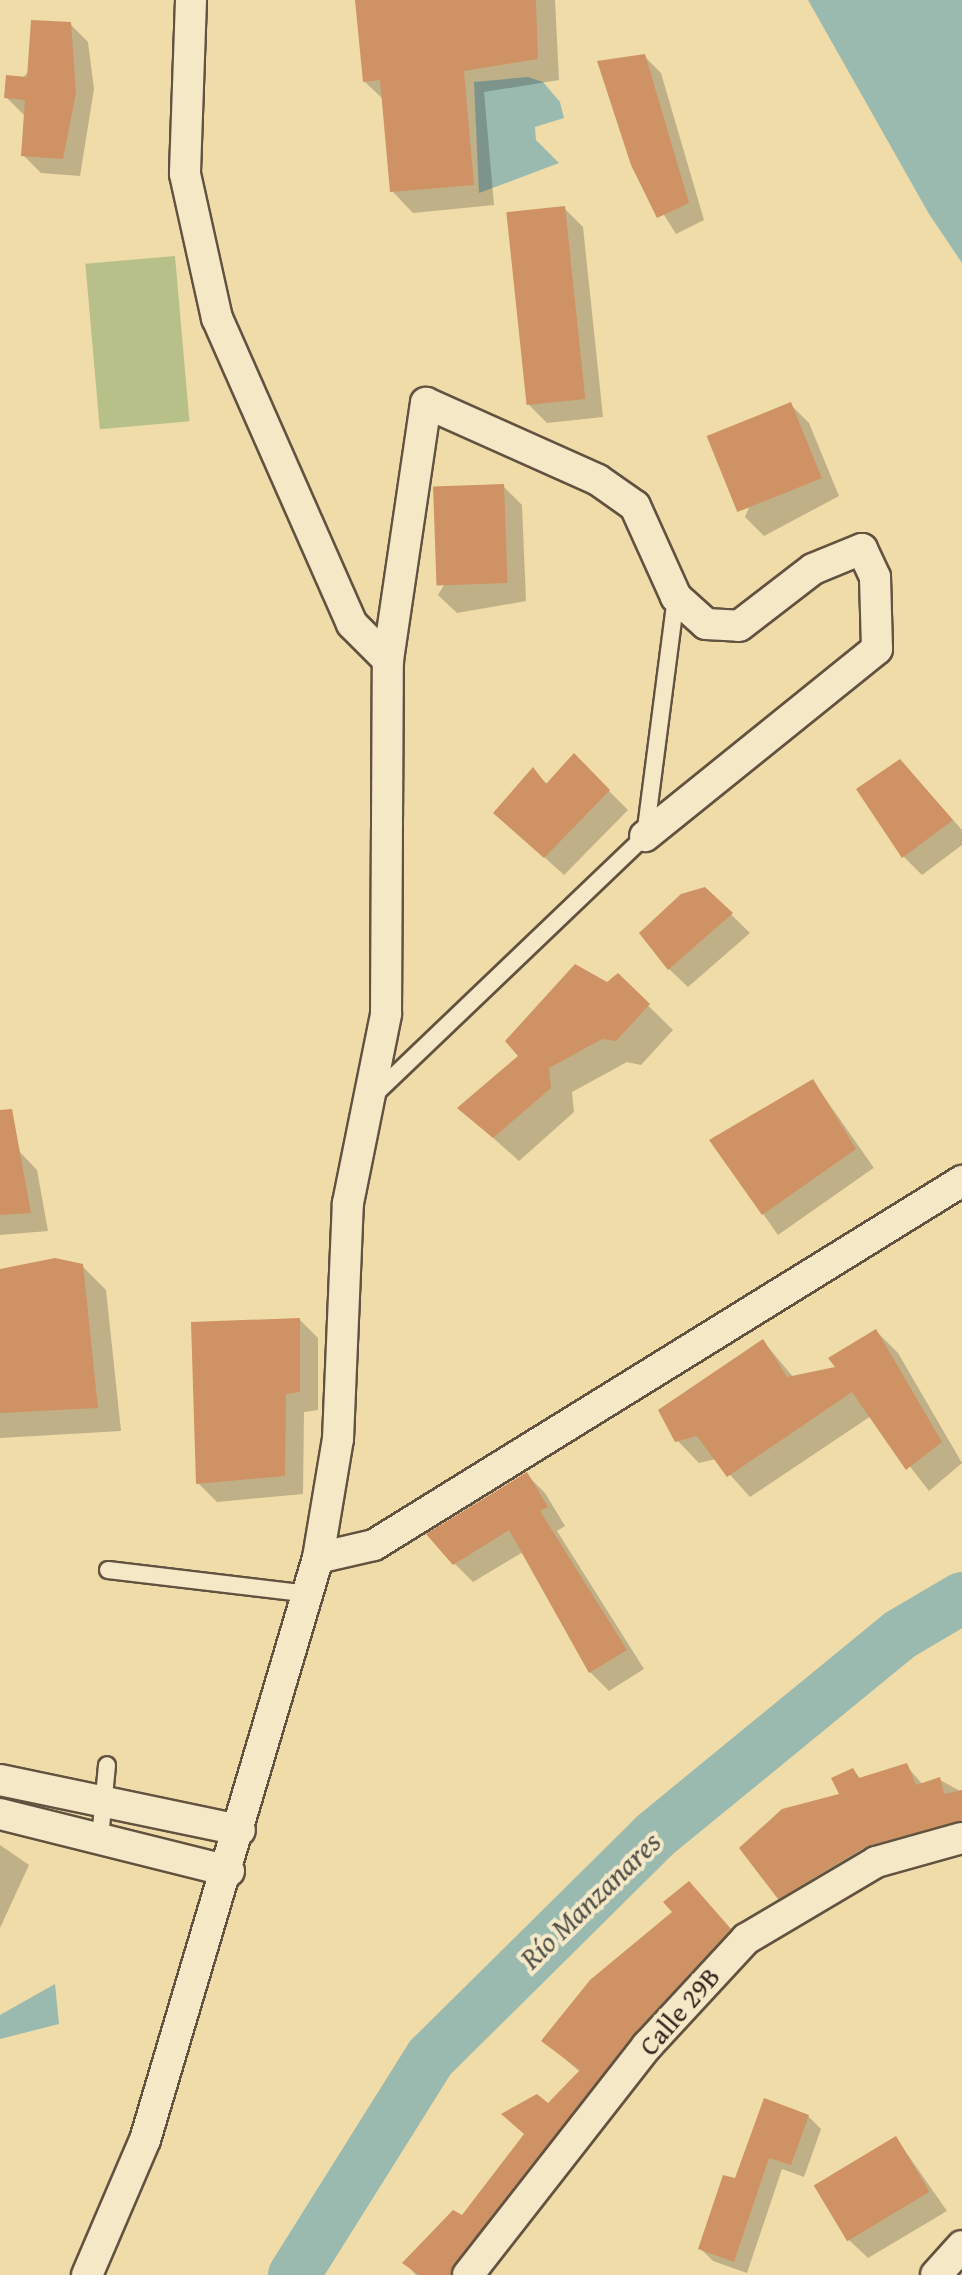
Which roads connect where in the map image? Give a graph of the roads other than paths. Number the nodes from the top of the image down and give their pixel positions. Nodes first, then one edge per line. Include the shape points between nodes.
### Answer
1 (191, 0) edge
2 (676, 597) junction
3 (388, 660) junction
4 (645, 836) junction
5 (369, 1099) junction
6 (962, 1181) edge
7 (318, 1558) junction
8 (108, 1570) dead end
9 (309, 1594) junction
10 (107, 1765) dead end
11 (0, 1780) edge
12 (108, 1807) junction
13 (0, 1814) edge
14 (240, 1830) junction
15 (100, 1838) junction
16 (962, 1838) edge
17 (229, 1871) junction
18 (962, 2246) edge
19 (87, 2275) edge
20 (468, 2275) edge
21 (936, 2275) edge

1 - 3 street via 185,174 217,318 352,624
2 - 3 street via 635,506 598,480 426,403
2 - 4 lane
2 - 4 street via 706,624 739,626 813,569 862,549 875,577 877,649
3 - 5 street via 386,1014
4 - 5 lane
5 - 7 street via 348,1203 338,1439
6 - 7 street via 374,1545
7 - 9 street
8 - 9 lane
9 - 14 street
10 - 12 lane
11 - 12 street
12 - 14 street
12 - 15 lane
13 - 15 street
14 - 17 street
15 - 17 street
16 - 20 street, Calle 29B via 876,1862 746,1939 647,2046
17 - 19 street via 145,2140
18 - 21 street

